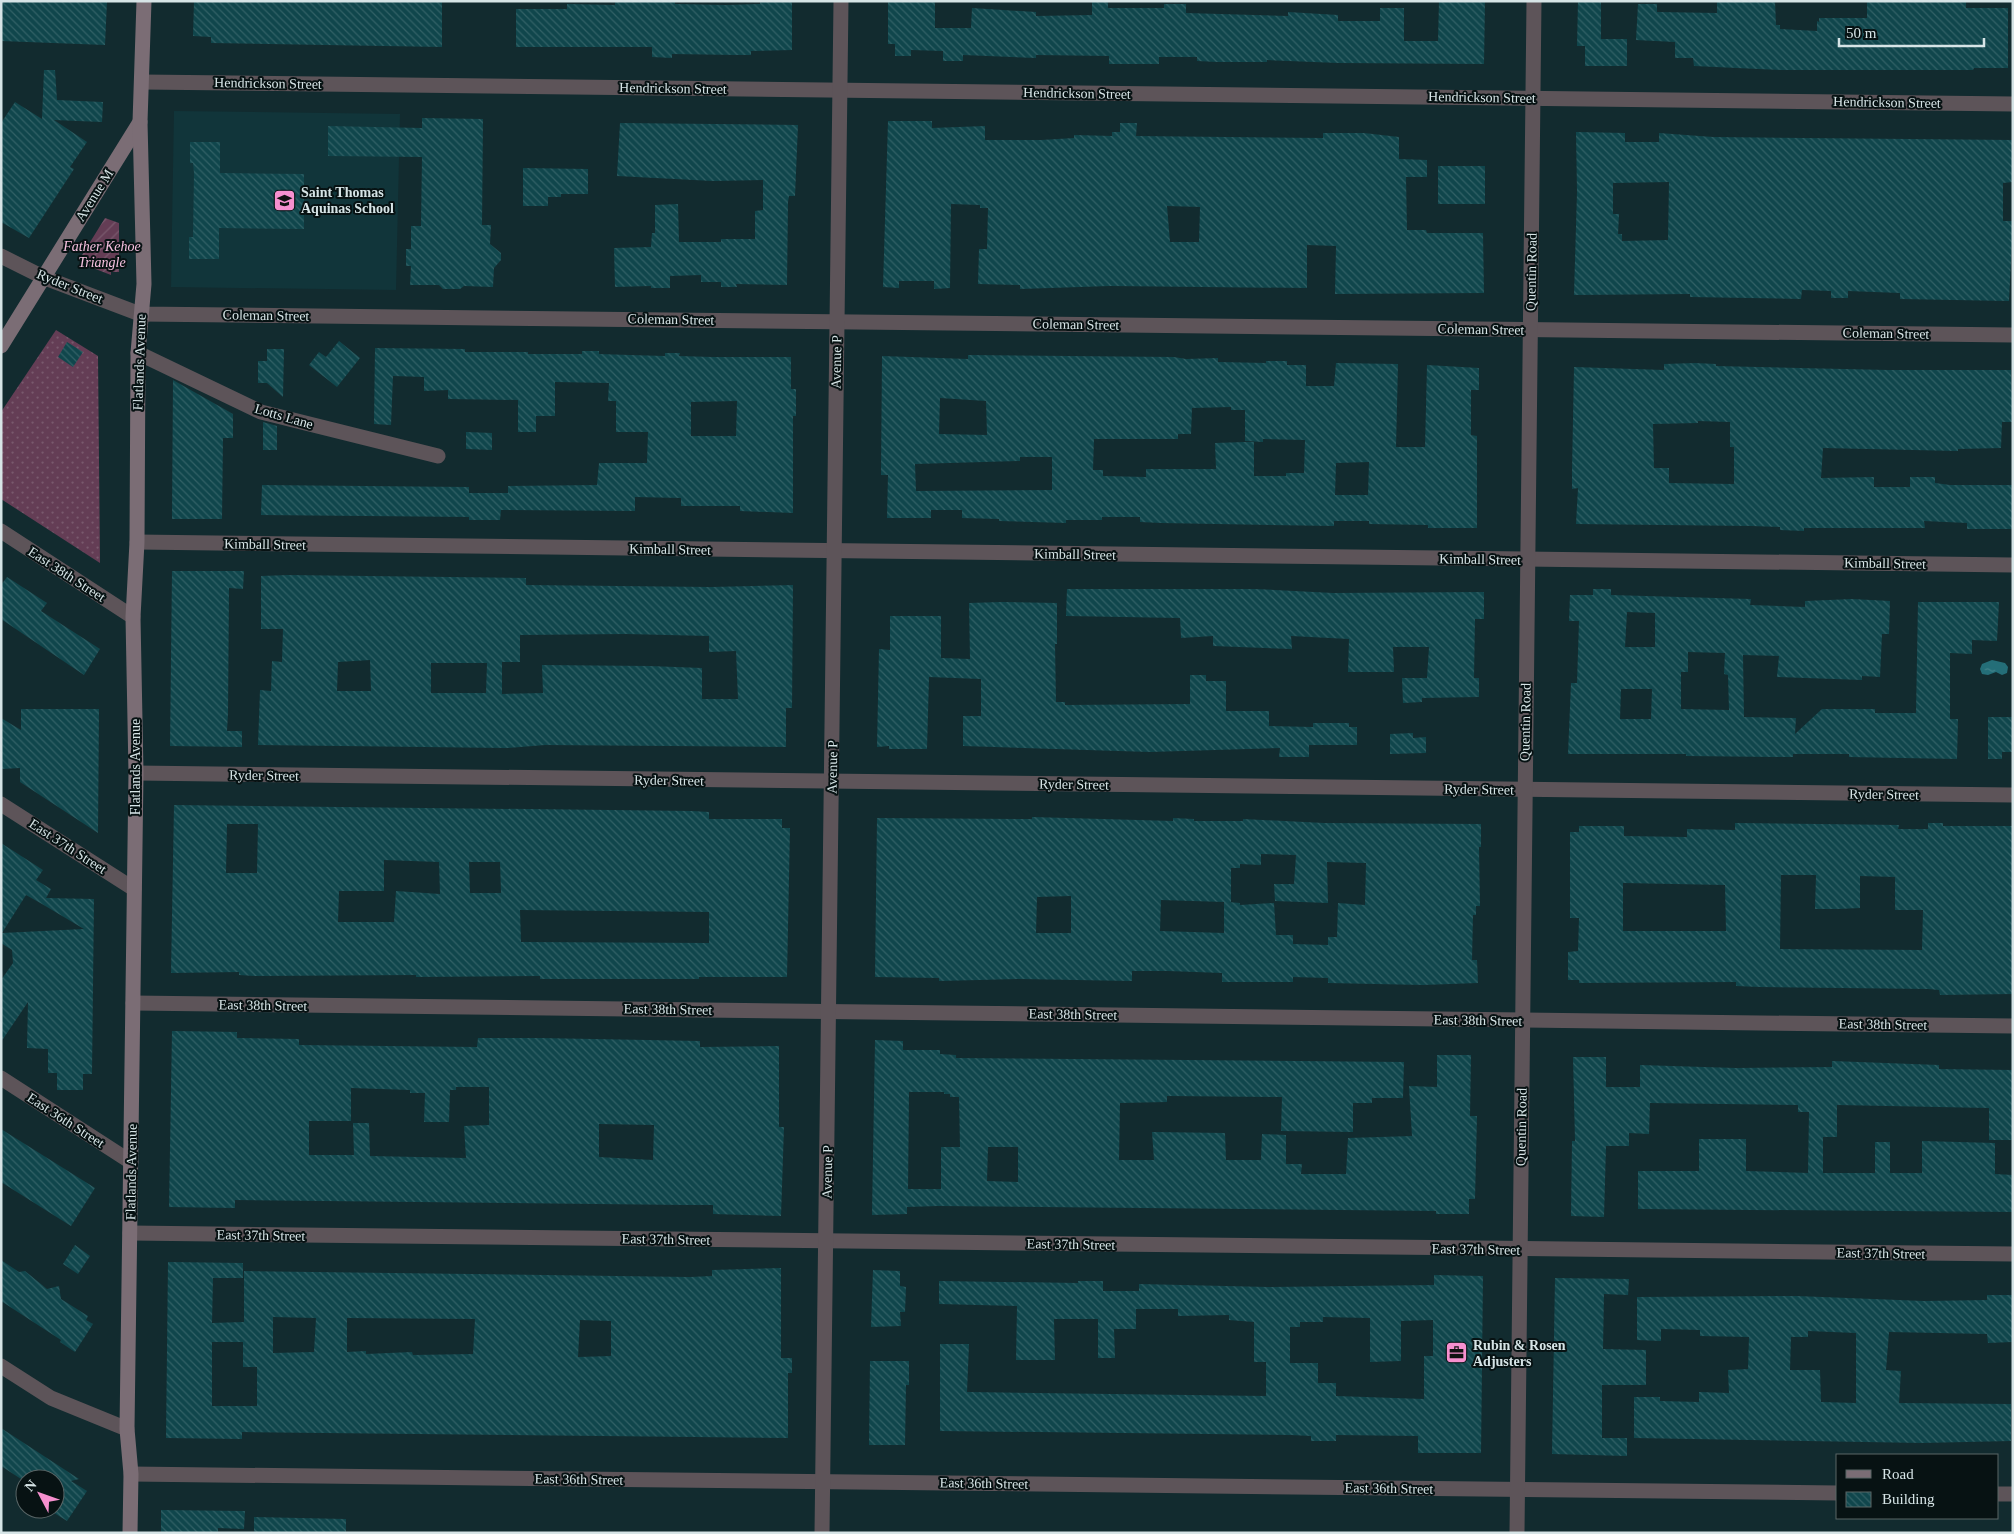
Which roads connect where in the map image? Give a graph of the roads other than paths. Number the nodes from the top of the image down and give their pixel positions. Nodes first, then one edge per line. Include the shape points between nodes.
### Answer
1 (144, 1) edge
2 (841, 1) edge
3 (1534, 1) edge
4 (142, 82) junction
5 (840, 90) junction
6 (1533, 98) junction
7 (2013, 104) edge
8 (140, 122) junction
9 (1, 256) edge
10 (45, 278) junction
11 (140, 314) junction
12 (837, 320) junction
13 (1530, 329) junction
14 (2013, 334) edge
15 (1, 346) edge
16 (138, 353) junction
17 (438, 456) dead end
18 (1, 532) edge
19 (137, 542) junction
20 (834, 551) junction
21 (1528, 559) junction
22 (2013, 565) edge
23 (133, 617) junction
24 (136, 773) junction
25 (831, 781) junction
26 (1524, 789) junction
27 (2013, 795) edge
28 (1, 804) edge
29 (134, 889) junction
30 (133, 1003) junction
31 (828, 1011) junction
32 (1522, 1020) junction
33 (2013, 1026) edge
34 (1, 1078) edge
35 (131, 1162) junction
36 (130, 1234) junction
37 (826, 1241) junction
38 (1520, 1250) junction
39 (2013, 1254) edge
40 (1, 1366) edge
41 (127, 1429) junction
42 (131, 1474) junction
43 (823, 1482) junction
44 (1517, 1489) junction
45 (1836, 1492) edge
46 (1999, 1494) edge
47 (2013, 1494) edge
48 (130, 1533) edge
49 (822, 1533) edge
50 (1517, 1533) edge

1 - 4 main road, Flatlands Avenue
2 - 5 street, Avenue P
3 - 6 street, Quentin Road
4 - 5 street, Hendrickson Street
4 - 8 main road, Flatlands Avenue
5 - 6 street, Hendrickson Street
5 - 12 street, Avenue P
6 - 7 street, Hendrickson Street
6 - 13 street, Quentin Road
8 - 10 main road, Avenue M via 56,255
8 - 11 main road, Flatlands Avenue via 144,284
9 - 10 street, Ryder Street
10 - 11 street, Ryder Street
10 - 15 main road, Avenue M
11 - 12 street, Coleman Street
11 - 16 main road, Flatlands Avenue
12 - 13 street, Coleman Street
12 - 20 street, Avenue P
13 - 14 street, Coleman Street
13 - 21 street, Quentin Road
16 - 17 street, Lotts Lane via 261,412
16 - 19 main road, Flatlands Avenue
18 - 23 street, East 38th Street
19 - 20 street, Kimball Street
19 - 23 main road, Flatlands Avenue
20 - 21 street, Kimball Street
20 - 25 street, Avenue P
21 - 22 street, Kimball Street
21 - 26 street, Quentin Road
23 - 24 main road, Flatlands Avenue
24 - 25 street, Ryder Street
24 - 29 main road, Flatlands Avenue
25 - 26 street, Ryder Street
25 - 31 street, Avenue P
26 - 27 street, Ryder Street
26 - 32 street, Quentin Road
28 - 29 street, East 37th Street
29 - 30 main road, Flatlands Avenue
30 - 31 street, East 38th Street
30 - 35 main road, Flatlands Avenue
31 - 32 street, East 38th Street
31 - 37 street, Avenue P
32 - 33 street, East 38th Street
32 - 38 street, Quentin Road
34 - 35 street, East 36th Street
35 - 36 main road, Flatlands Avenue
36 - 37 street, East 37th Street
36 - 41 main road, Flatlands Avenue
37 - 38 street, East 37th Street
37 - 43 street, Avenue P
38 - 39 street, East 37th Street
38 - 44 street, Quentin Road
40 - 41 street via 51,1398
41 - 42 main road, Flatlands Avenue
42 - 43 street, East 36th Street
42 - 48 main road, Flatlands Avenue
43 - 44 street, East 36th Street
43 - 49 street, Avenue P
44 - 45 street, East 36th Street
44 - 50 street, Quentin Road
46 - 47 street

